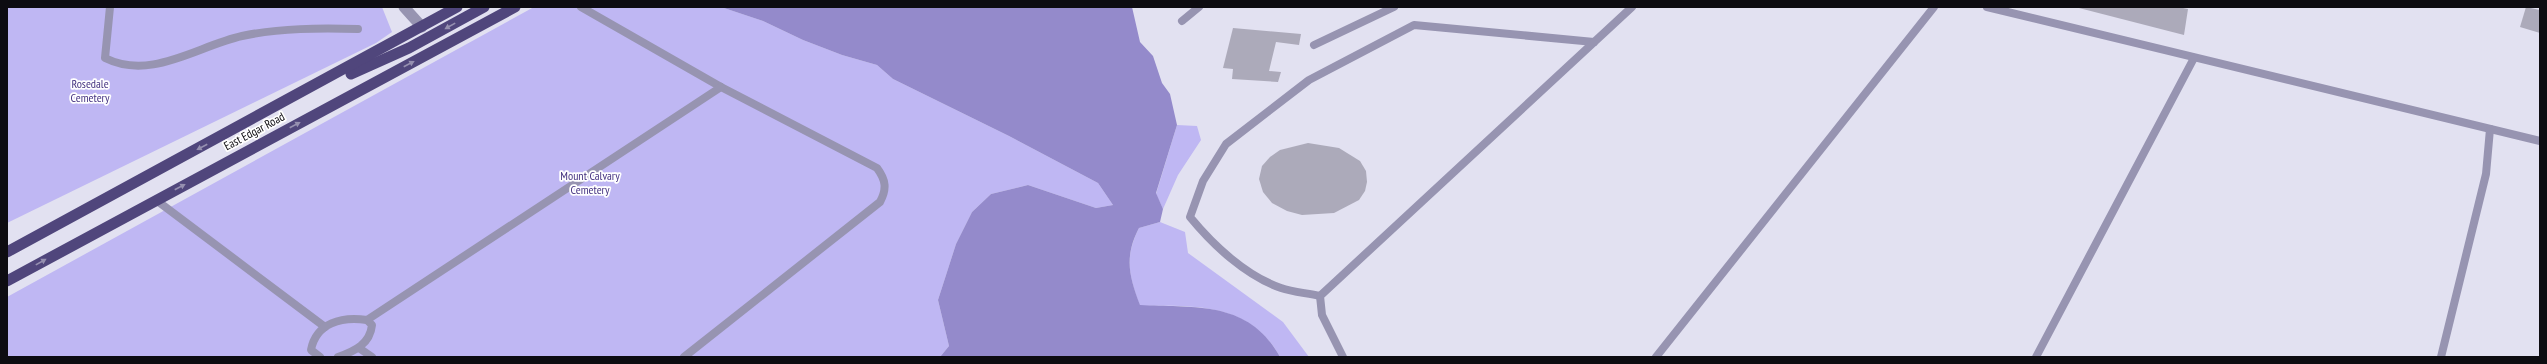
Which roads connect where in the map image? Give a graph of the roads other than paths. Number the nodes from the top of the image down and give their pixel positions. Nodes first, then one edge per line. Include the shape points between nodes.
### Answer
1 (110, 7) edge
2 (404, 7) edge
3 (457, 7) edge
4 (484, 7) edge
5 (515, 7) edge
6 (581, 7) edge
7 (1199, 7) edge
8 (1394, 7) edge
9 (1632, 7) edge
10 (1934, 7) edge
11 (1987, 7) edge
12 (1182, 21) dead end
13 (422, 27) junction
14 (358, 29) dead end
15 (1594, 42) junction
16 (1314, 45) dead end
17 (2194, 58) junction
18 (721, 87) junction
19 (261, 116) junction
20 (2490, 129) junction
21 (2540, 141) edge
22 (156, 200) junction
23 (7, 252) edge
24 (7, 281) edge
25 (1320, 296) junction
26 (367, 320) junction
27 (325, 327) junction
28 (359, 348) junction
29 (316, 356) edge
30 (338, 357) edge
31 (372, 357) edge
32 (684, 357) edge
33 (1343, 357) edge
34 (1656, 357) edge
35 (2036, 357) edge
36 (2441, 357) edge

1 - 14 lane via 105,58 116,65 127,67 161,62 240,37 301,27
2 - 13 street
3 - 13 highway, East Edgar Road
4 -> 19 highway via 410,48
22 -> 5 highway, East Edgar Road
6 - 18 lane
7 - 12 lane
8 - 16 lane
9 - 15 lane
10 - 34 lane
11 - 17 lane
13 - 19 highway, East Edgar Road
15 - 25 lane
15 - 25 lane via 1414,25 1309,80 1226,144 1203,181 1190,217 1204,235 1244,267 1280,288
17 - 20 lane
17 - 35 lane
18 - 26 lane
18 - 32 lane via 877,168 885,178 886,190 880,202
19 -> 23 highway, East Edgar Road
20 - 21 lane
20 - 36 lane via 2486,174
24 -> 22 highway, East Edgar Road
22 - 27 lane
25 - 33 lane via 1322,315
26 - 27 lane via 348,318
26 - 28 lane via 372,325 372,332
27 - 29 lane via 312,342 311,350
28 - 30 lane
28 - 31 lane

